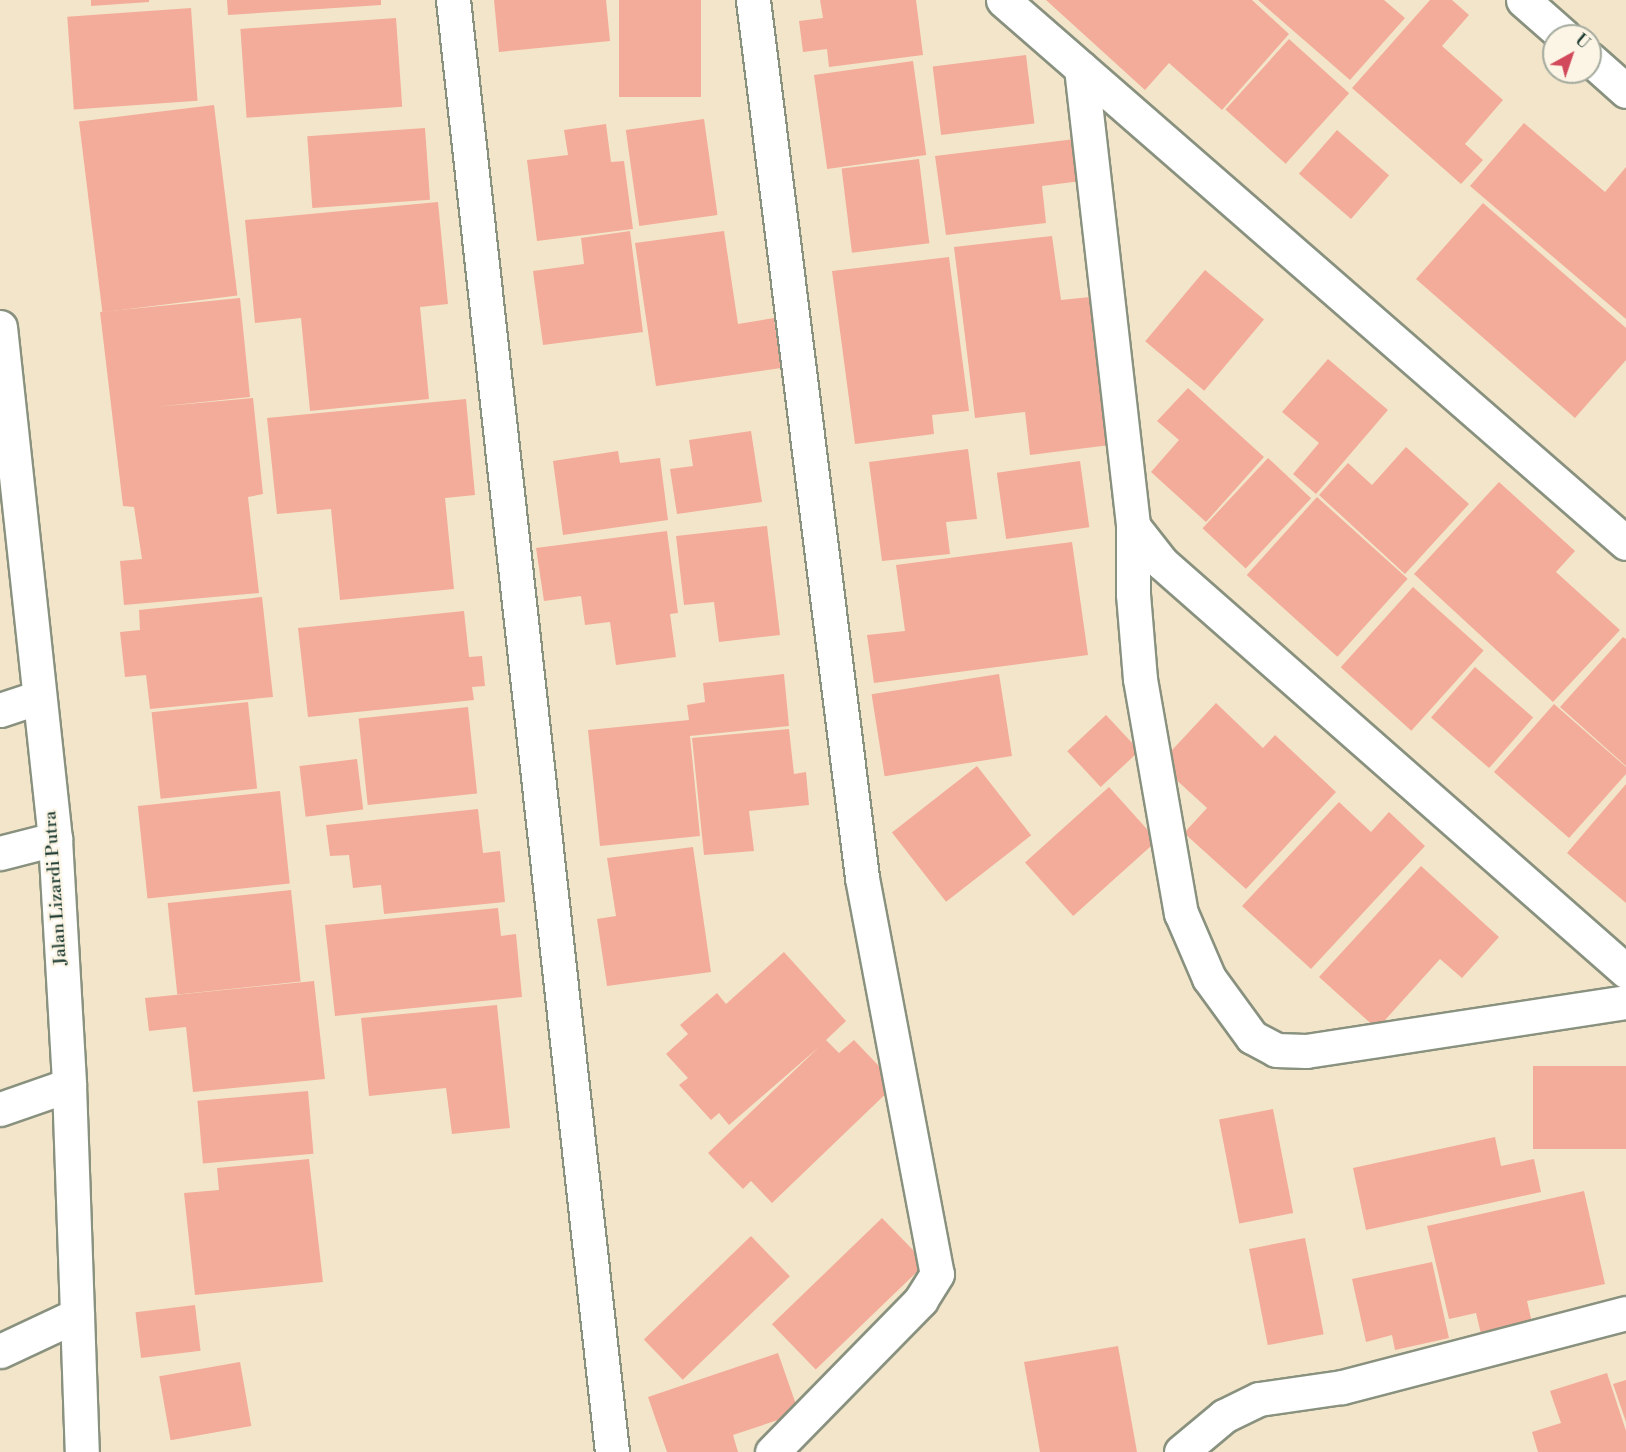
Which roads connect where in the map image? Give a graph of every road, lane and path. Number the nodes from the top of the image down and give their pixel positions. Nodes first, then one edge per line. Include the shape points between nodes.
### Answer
1 (453, 0) edge
2 (753, 0) edge
3 (1003, 0) edge
4 (1523, 0) edge
5 (1550, 24) edge
6 (1082, 68) junction
7 (1602, 70) edge
8 (1626, 91) edge
9 (0, 327) edge
10 (1133, 526) junction
11 (1626, 543) edge
12 (39, 697) junction
13 (0, 711) edge
14 (54, 839) junction
15 (0, 853) edge
16 (1626, 971) edge
17 (1626, 1002) edge
18 (69, 1085) junction
19 (0, 1109) edge
20 (1626, 1313) edge
21 (77, 1316) junction
22 (0, 1351) edge
23 (82, 1452) edge
24 (612, 1452) edge
25 (772, 1452) edge
26 (1181, 1452) edge

1 - 24 street
2 - 25 street via 862,878 937,1274 921,1300
3 - 6 street
4 - 5 street
6 - 10 street
6 - 11 street
7 - 8 street
9 - 12 street, Jalan Lizardi Putra
10 - 16 street via 1162,563
10 - 17 street via 1133,594 1140,679 1181,913 1209,978 1252,1037 1276,1050 1306,1051
12 - 13 street
12 - 14 street, Jalan Lizardi Putra
14 - 15 street
14 - 18 street, Jalan Lizardi Putra
18 - 19 street
18 - 21 street, Jalan Lizardi Putra
20 - 26 street via 1342,1387 1259,1399 1224,1416
21 - 22 street
21 - 23 street, Jalan Lizardi Putra

